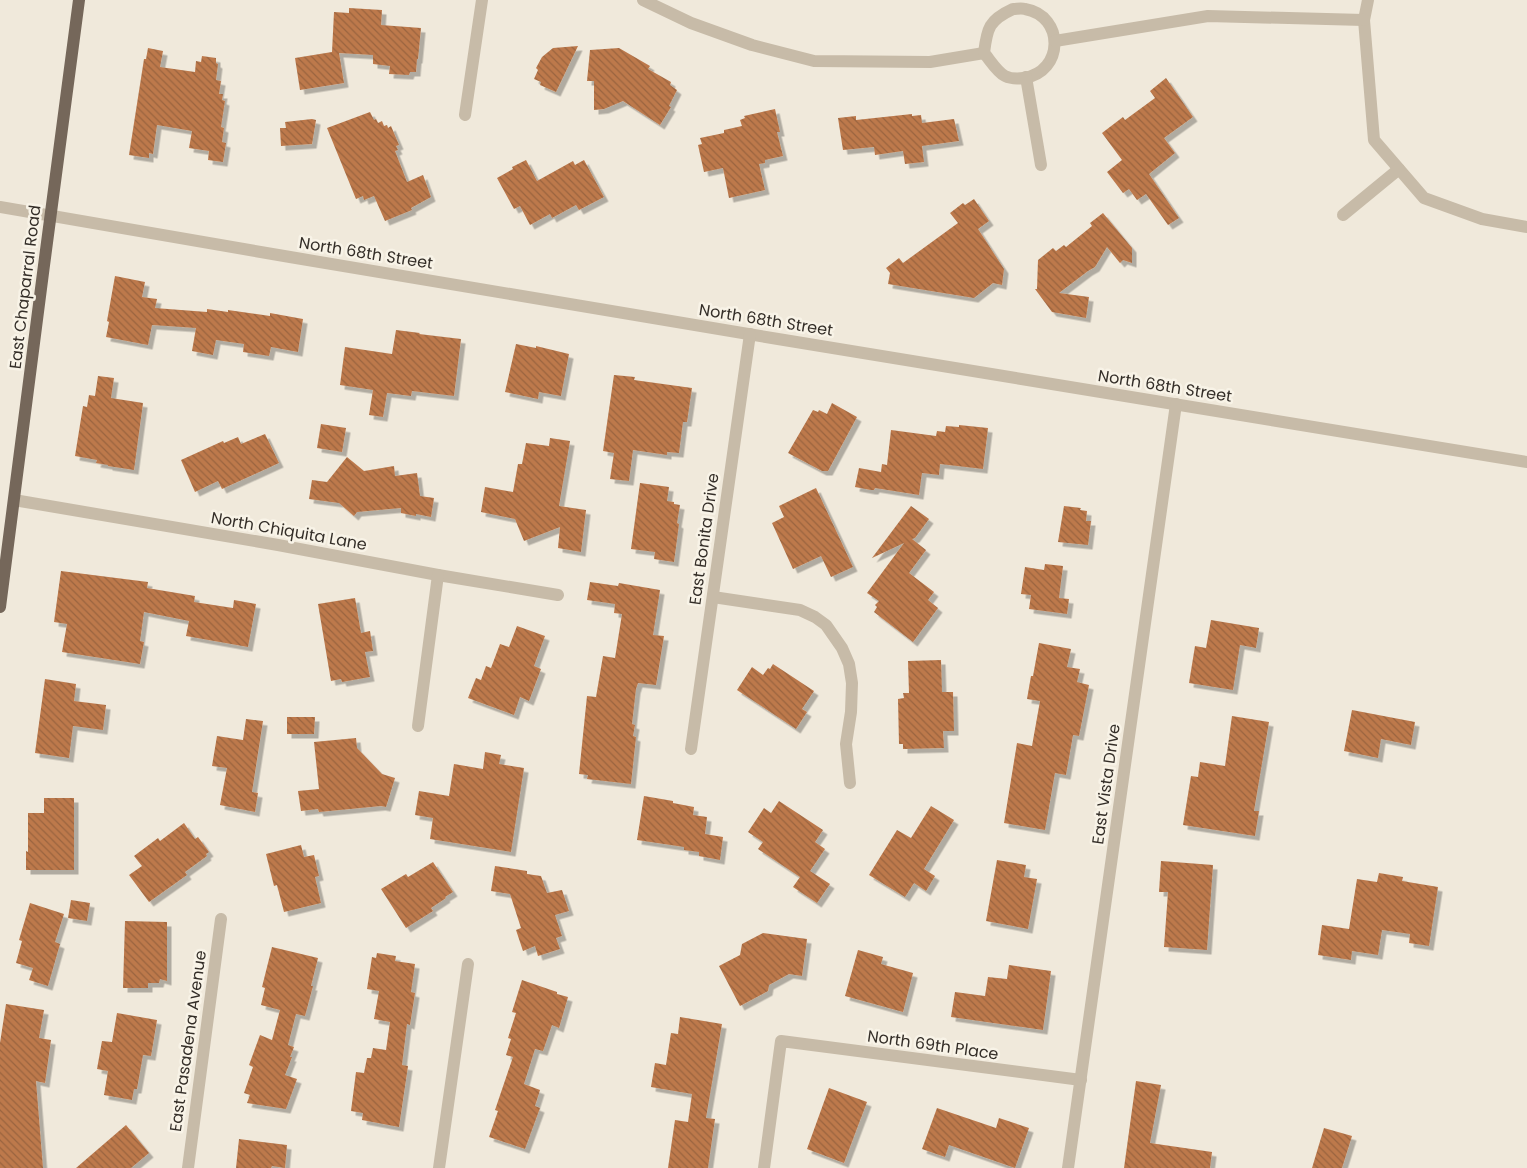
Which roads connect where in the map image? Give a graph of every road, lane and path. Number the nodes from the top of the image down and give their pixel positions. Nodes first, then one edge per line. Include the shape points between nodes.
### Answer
1 (79, 0) edge
2 (482, 0) edge
3 (643, 0) edge
4 (1368, 0) edge
5 (1012, 4) edge
6 (1364, 20) junction
7 (1055, 41) junction
8 (984, 53) junction
9 (1026, 77) junction
10 (465, 115) dead end
11 (1041, 165) dead end
12 (1399, 169) junction
13 (0, 206) edge
14 (50, 215) junction
15 (1343, 215) dead end
16 (1527, 227) edge
17 (750, 334) junction
18 (1176, 404) junction
19 (1527, 462) edge
20 (14, 500) junction
21 (5, 538) edge
22 (438, 576) junction
23 (558, 595) dead end
24 (712, 597) junction
25 (0, 608) edge
26 (418, 726) dead end
27 (690, 750) dead end
28 (850, 784) dead end
29 (221, 919) dead end
30 (468, 964) dead end
31 (1081, 1080) junction
32 (188, 1168) edge
33 (439, 1168) edge
34 (764, 1168) edge
35 (1068, 1168) edge

1 - 14 main road, East Chaparral Road
2 - 10 street
3 - 8 street via 691,23 752,45 814,61 930,62
4 - 6 street
5 - 7 street via 1043,17 1051,27
5 - 8 street via 989,27
6 - 7 street via 1208,16
6 - 12 street via 1374,140
7 - 9 street via 1050,62 1034,76
8 - 9 street via 1004,75 1016,79
9 - 11 street
12 - 15 street
12 - 16 street via 1424,198 1482,219
13 - 14 street, North 68th Street
14 - 17 street, North 68th Street
14 - 20 main road, East Chaparral Road
17 - 18 street, North 68th Street
17 - 24 street, East Bonita Drive
18 - 19 street, North 68th Street
18 - 31 street, East Vista Drive
20 - 21 main road, East Chaparral Road
20 - 22 street, North Chiquita Lane via 278,544
21 - 25 main road, East Chaparral Road
22 - 23 street, North Chiquita Lane
22 - 26 street
24 - 27 street, East Bonita Drive
24 - 28 street via 800,610 826,625 842,648 852,683 846,744
29 - 32 street, East Pasadena Avenue
30 - 33 street
31 - 34 street, North 69th Place via 781,1041
31 - 35 street, East Vista Drive

